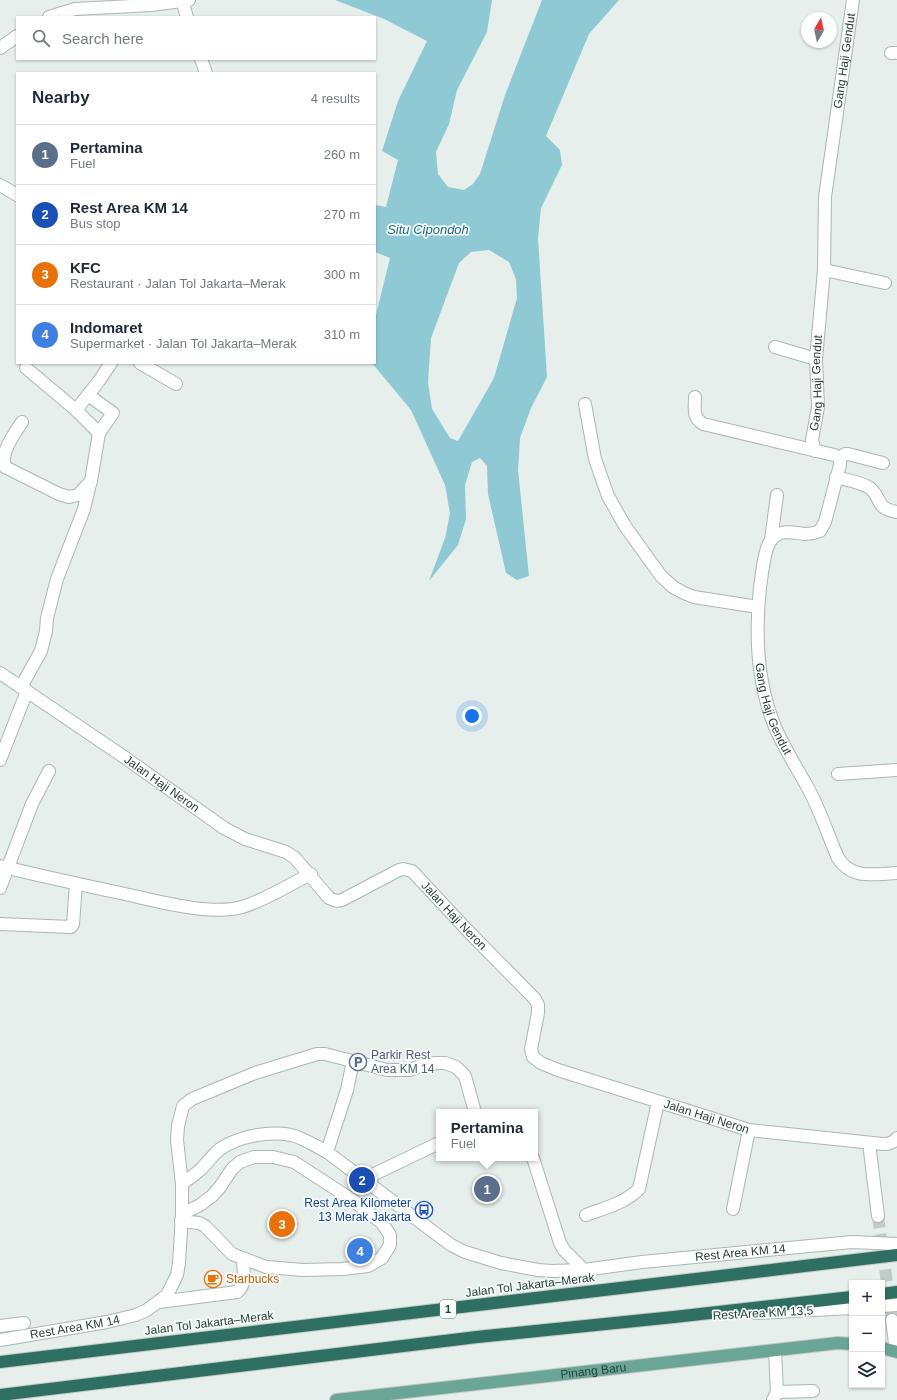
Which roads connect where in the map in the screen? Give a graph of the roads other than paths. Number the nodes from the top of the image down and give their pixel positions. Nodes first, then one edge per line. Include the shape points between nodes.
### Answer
1 (185, 0) edge
2 (852, 0) edge
3 (52, 16) edge
4 (187, 16) edge
5 (16, 37) edge
6 (0, 48) edge
7 (201, 60) edge
8 (206, 72) edge
9 (0, 185) edge
10 (16, 194) edge
11 (824, 270) junction
12 (885, 283) dead end
13 (775, 347) dead end
14 (816, 359) junction
15 (110, 364) edge
16 (142, 364) edge
17 (26, 368) dead end
18 (176, 384) dead end
19 (88, 395) junction
20 (695, 397) dead end
21 (585, 404) dead end
22 (76, 410) junction
23 (22, 422) dead end
24 (99, 433) junction
25 (814, 451) junction
26 (840, 458) junction
27 (884, 463) dead end
28 (836, 478) junction
29 (91, 481) junction
30 (778, 495) dead end
31 (897, 512) edge
32 (771, 540) junction
33 (758, 607) junction
34 (0, 673) edge
35 (24, 689) junction
36 (0, 760) edge
37 (49, 770) dead end
38 (897, 770) edge
39 (838, 774) dead end
40 (4, 867) edge
41 (897, 873) edge
42 (310, 874) junction
43 (76, 884) junction
44 (0, 888) edge
45 (0, 924) edge
46 (353, 1061) junction
47 (658, 1102) junction
48 (474, 1109) edge
49 (749, 1130) junction
50 (886, 1143) edge
51 (436, 1144) edge
52 (327, 1152) junction
53 (533, 1161) edge
54 (362, 1180) junction
55 (182, 1184) junction
56 (734, 1209) dead end
57 (586, 1215) dead end
58 (878, 1216) tunnel mouth
59 (182, 1217) junction
60 (897, 1244) edge
61 (897, 1255) edge
62 (244, 1258) junction
63 (584, 1270) junction
64 (897, 1292) edge
65 (885, 1294) edge
66 (849, 1297) edge
67 (163, 1298) junction
68 (897, 1305) edge
69 (885, 1306) edge
70 (849, 1308) edge
71 (674, 1317) junction
72 (892, 1320) tunnel mouth
73 (24, 1323) dead end
74 (0, 1326) edge
75 (0, 1340) edge
76 (849, 1344) edge
77 (885, 1349) edge
78 (775, 1351) junction
79 (897, 1352) edge
80 (0, 1362) edge
81 (813, 1391) dead end
82 (0, 1395) edge
83 (775, 1396) edge
84 (336, 1400) edge

1 - 3 street via 151,5 75,9
1 - 4 street
2 - 11 street, Gang Haji Gendut via 825,197
5 - 6 street
7 - 8 street
9 - 10 street
11 - 12 street
11 - 14 street, Gang Haji Gendut
13 - 14 street
14 - 25 street, Gang Haji Gendut via 818,407 812,440
15 - 19 street
16 - 18 street
17 - 22 street
19 - 22 street
19 - 24 street via 113,413
20 - 25 street via 697,421 703,424
21 - 33 street via 595,459 608,496 625,526 661,576 694,597
22 - 24 street
23 - 29 street via 2,454 2,463 6,467 59,494 69,496 78,495
24 - 29 street
25 - 26 street
26 - 27 street via 848,454
26 - 28 street
28 - 31 street via 866,486 881,506
28 - 32 street via 825,522 820,531 805,534 780,533
29 - 35 street via 84,509 57,579 41,651
30 - 32 street, Gang Haji Gendut
32 - 33 street, Gang Haji Gendut via 766,552
33 - 41 street, Gang Haji Gendut via 759,660 766,699 787,753 809,790 838,858 842,865 855,873
34 - 35 street, Jalan Haji Neron
35 - 36 street
35 - 42 street, Jalan Haji Neron via 224,828 245,839 286,852
37 - 40 street
38 - 39 street
40 - 43 street
40 - 44 street
42 - 43 street via 241,908 220,910 183,906
42 - 47 street, Jalan Haji Neron via 329,898 340,902 399,870 408,869 417,875 535,999 538,1013 531,1049 533,1057 558,1070
43 - 45 street via 71,927
46 - 48 street via 387,1070 404,1071 432,1064 456,1067 465,1076
46 - 52 street
46 - 55 street via 317,1054 255,1073 192,1099 183,1106 178,1126
47 - 49 street, Jalan Haji Neron
47 - 57 street via 639,1189 611,1206
49 - 50 street, Jalan Haji Neron
49 - 56 street
50 - 58 street
51 - 54 street
52 - 54 street, Rest Area KM 14
52 - 55 street, Rest Area KM 14 via 292,1136 277,1134 245,1138 231,1142 219,1150
53 - 63 street via 560,1243
54 - 63 street, Rest Area KM 14 via 451,1245 465,1252 501,1263 538,1270
55 - 59 street
59 - 62 street via 205,1226 232,1254
59 - 62 street via 212,1196 240,1162 254,1157 273,1157 294,1162 314,1174 382,1223 390,1235 390,1245 382,1258 368,1266 303,1270 266,1267
59 - 67 street via 177,1275
60 - 63 street, Rest Area KM 14 via 852,1242
61 - 80 highway, Jalan Tol Jakarta–Merak / 1
62 - 67 street via 242,1289 237,1292
64 - 65 highway
66 - 71 highway
67 - 75 street, Rest Area KM 14 via 136,1315
68 - 69 street
70 - 71 street, Rest Area KM 13,5
71 - 82 highway via 477,1337
72 - 79 street
73 - 74 street
76 - 78 main road, Pinang Baru
77 - 79 main road
78 - 83 street
78 - 84 main road, Pinang Baru
81 - 83 street

